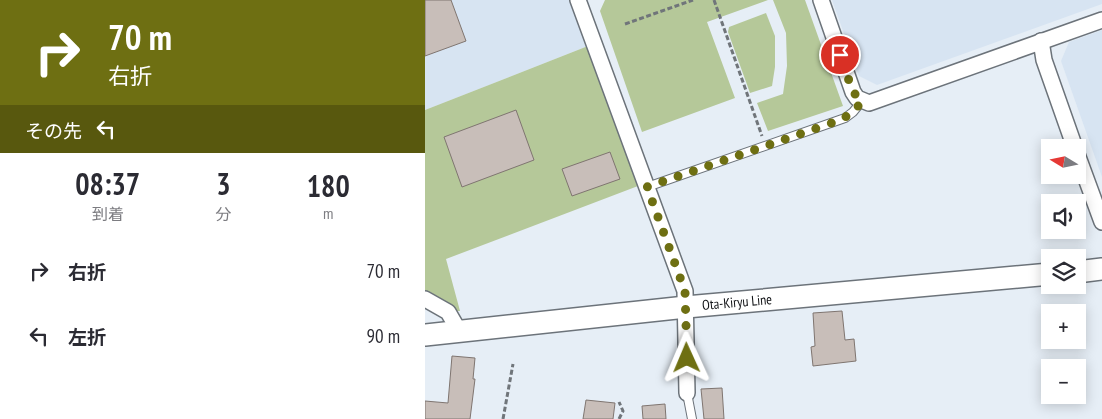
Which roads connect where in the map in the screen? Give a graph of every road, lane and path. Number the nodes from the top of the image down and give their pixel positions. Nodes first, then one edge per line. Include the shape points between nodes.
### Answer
1 (579, 0) edge
2 (693, 0) edge
3 (714, 0) edge
4 (821, 0) edge
5 (1102, 20) edge
6 (625, 24) dead end
7 (1041, 42) junction
8 (862, 101) junction
9 (1072, 139) edge
10 (765, 146) junction
11 (1086, 178) edge
12 (647, 187) junction
13 (1102, 222) edge
14 (1102, 270) edge
15 (1086, 271) edge
16 (1041, 275) edge
17 (425, 299) edge
18 (686, 307) junction
19 (459, 331) junction
20 (425, 334) edge
21 (513, 364) dead end
22 (687, 393) joint
23 (619, 402) dead end
24 (503, 419) edge
25 (619, 419) edge
26 (692, 419) edge

1 - 12 street
2 - 6 path
3 - 10 path
4 - 8 street via 853,92
5 - 7 street
7 - 8 street via 875,102
7 - 9 street via 1044,60
8 - 10 lane via 845,118
10 - 12 lane
11 - 13 street
12 - 18 street via 685,291
14 - 15 main road
16 - 18 main road, Ota-Kiryu Line
17 - 19 street via 448,312
18 - 19 main road, Ota-Kiryu Line
18 - 22 street
19 - 20 main road, Ota-Kiryu Line
21 - 24 path
22 - 26 lane
23 - 25 path via 623,410

